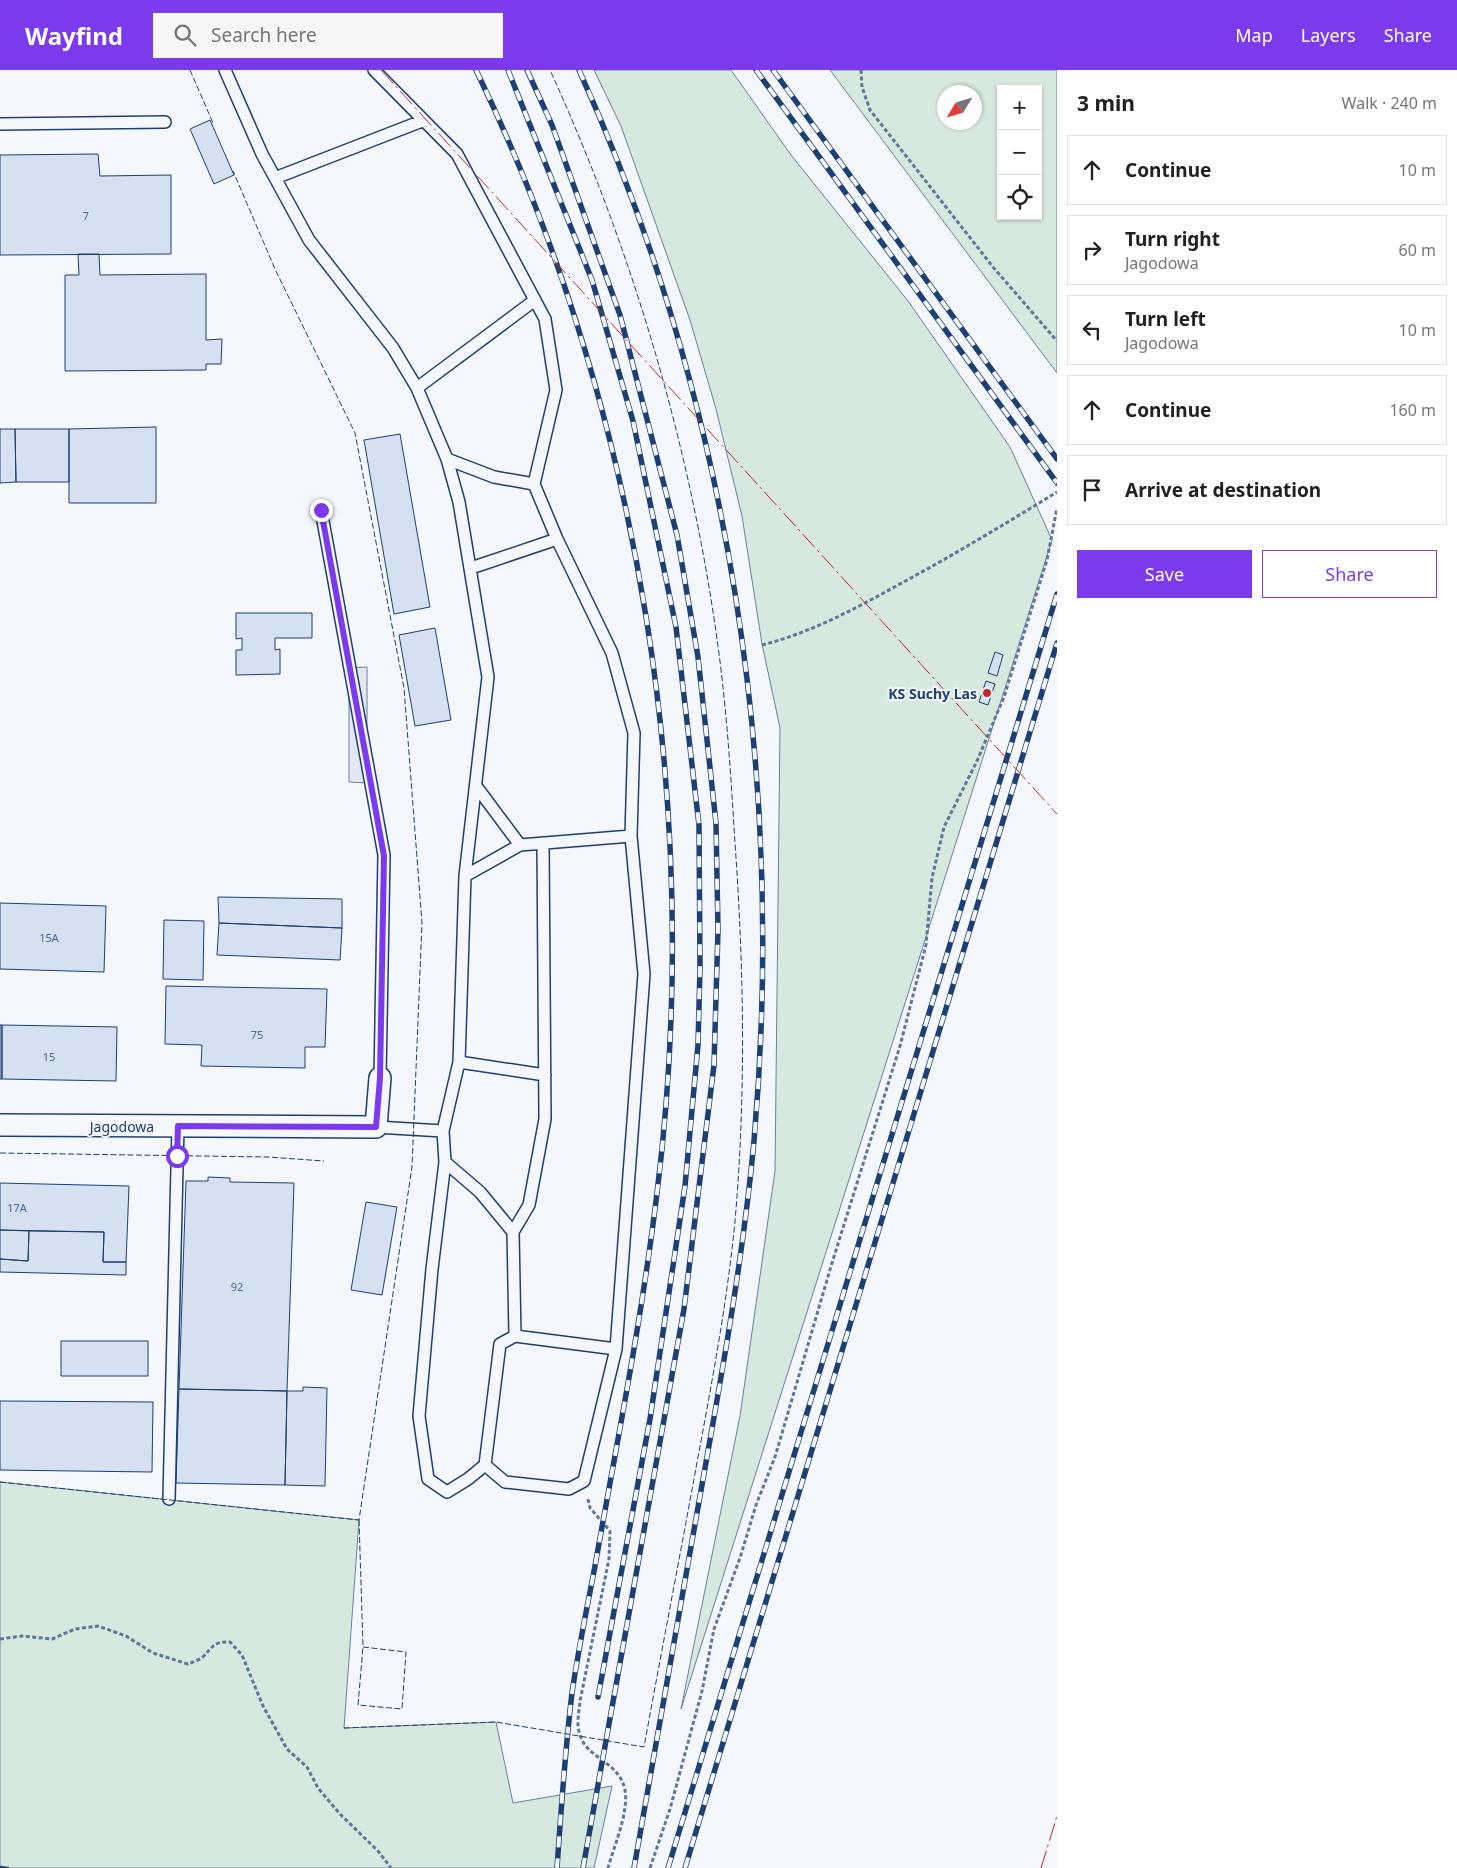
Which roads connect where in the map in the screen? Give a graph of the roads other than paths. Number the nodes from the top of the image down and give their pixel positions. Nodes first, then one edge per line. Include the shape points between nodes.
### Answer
1 (225, 70) edge
2 (374, 70) edge
3 (422, 121) junction
4 (166, 122) dead end
5 (0, 124) edge
6 (275, 178) junction
7 (535, 300) junction
8 (417, 388) junction
9 (447, 458) junction
10 (534, 484) junction
11 (321, 510) dead end
12 (557, 539) junction
13 (471, 568) junction
14 (476, 786) junction
15 (631, 836) junction
16 (543, 843) junction
17 (520, 845) junction
18 (465, 876) junction
19 (459, 1062) junction
20 (545, 1075) junction
21 (380, 1078) joint
22 (0, 1125) edge
23 (178, 1126) junction
24 (376, 1127) junction
25 (443, 1131) junction
26 (445, 1162) junction
27 (513, 1232) junction
28 (515, 1336) junction
29 (616, 1349) junction
30 (485, 1465) junction
31 (169, 1499) dead end

1 - 6 lane
2 - 3 lane
3 - 6 lane
3 - 7 lane via 457,154
4 - 5 lane
6 - 8 lane via 309,240 393,348
7 - 8 lane
7 - 10 lane via 545,319 556,390
8 - 9 lane
9 - 10 lane via 494,477
9 - 13 lane
10 - 12 lane
11 - 21 lane via 384,856
12 - 13 lane
12 - 15 lane via 612,653 634,733
13 - 14 lane via 488,677
14 - 17 lane
14 - 18 lane
15 - 16 lane
15 - 29 lane via 644,974
16 - 17 lane
16 - 20 lane
17 - 18 lane
18 - 19 lane
19 - 20 lane
19 - 25 lane
20 - 27 lane via 546,1119 529,1205
21 - 24 street
22 - 23 street, Jagodowa
23 - 24 street, Jagodowa
23 - 31 lane
24 - 25 lane
25 - 26 lane
26 - 27 lane via 480,1192
26 - 30 lane via 419,1416 428,1479 447,1492
27 - 28 lane
28 - 29 lane
28 - 30 lane via 500,1344
29 - 30 lane via 584,1481 569,1489 505,1482

